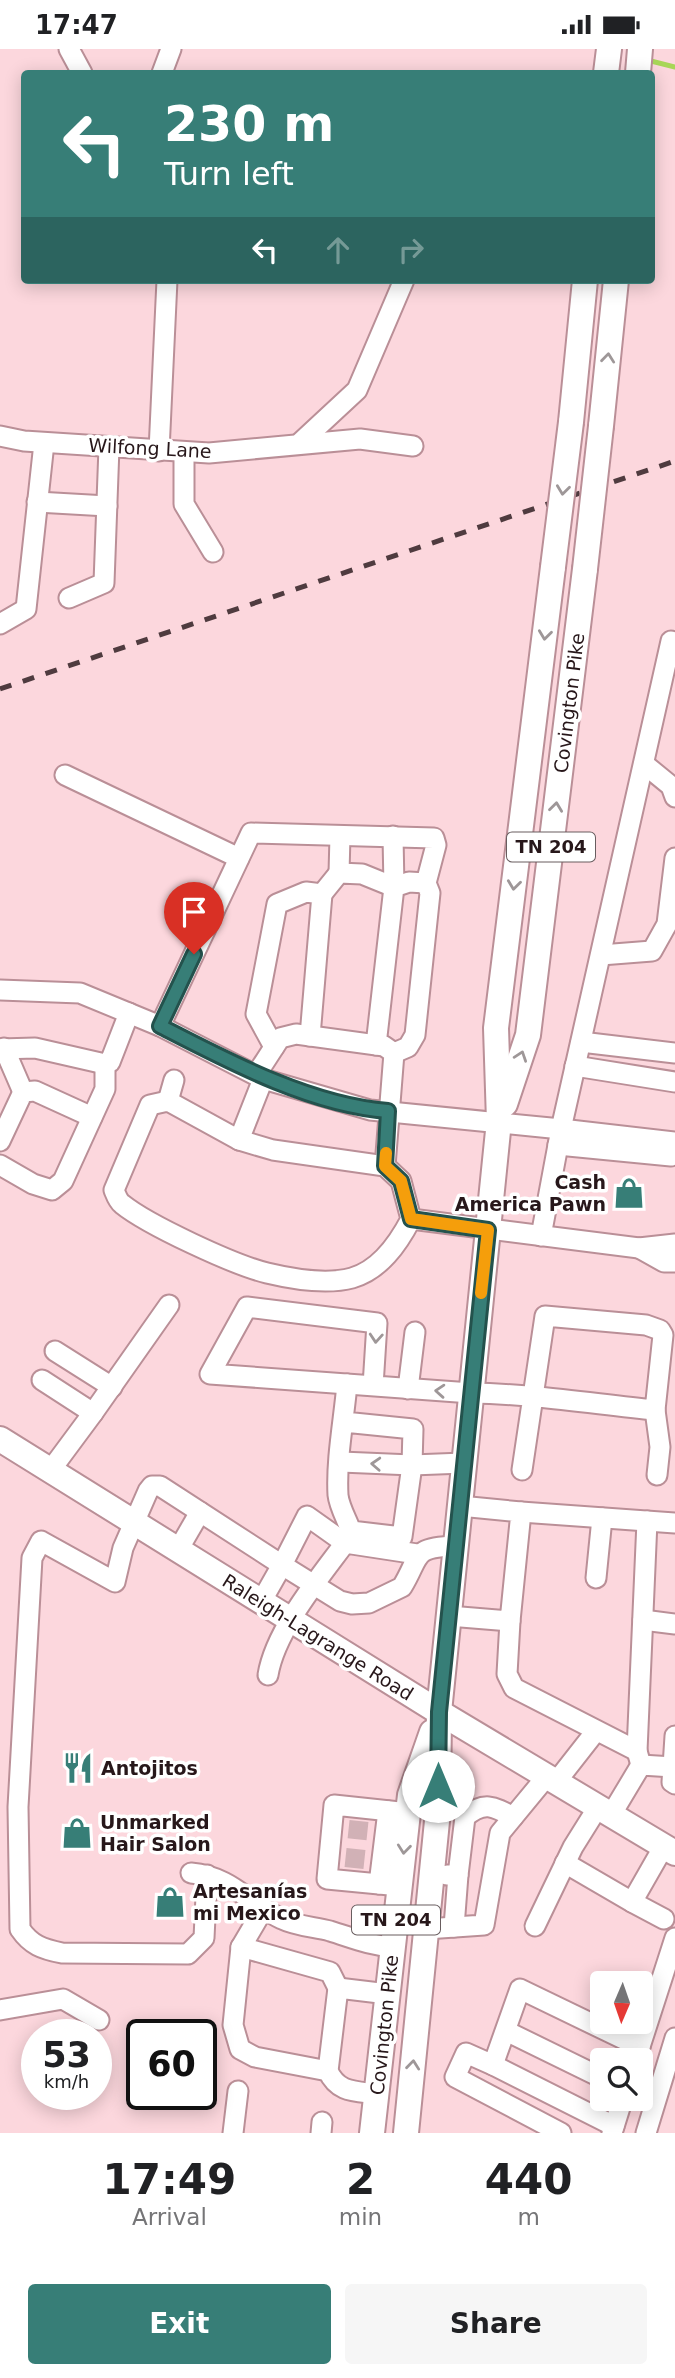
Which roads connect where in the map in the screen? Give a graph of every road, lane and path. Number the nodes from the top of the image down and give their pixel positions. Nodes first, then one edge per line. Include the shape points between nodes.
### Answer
1 (69, 49) edge
2 (171, 49) edge
3 (609, 49) edge
4 (640, 49) edge
5 (80, 70) edge
6 (163, 70) edge
7 (606, 70) edge
8 (638, 70) edge
9 (167, 284) edge
10 (402, 284) edge
11 (586, 284) edge
12 (616, 284) edge
13 (0, 436) edge
14 (301, 442) junction
15 (44, 443) junction
16 (413, 446) dead end
17 (109, 447) junction
18 (159, 451) junction
19 (184, 452) junction
20 (37, 502) junction
21 (107, 506) junction
22 (213, 552) dead end
23 (69, 598) dead end
24 (0, 624) edge
25 (671, 641) dead end
26 (644, 764) junction
27 (65, 775) dead end
28 (675, 797) edge
29 (340, 836) junction
30 (393, 836) junction
31 (239, 858) junction
32 (675, 858) edge
33 (339, 873) junction
34 (426, 883) junction
35 (394, 887) junction
36 (322, 894) junction
37 (601, 955) junction
38 (0, 990) edge
39 (129, 1013) junction
40 (160, 1026) junction
41 (310, 1036) junction
42 (581, 1042) junction
43 (274, 1047) junction
44 (2, 1049) edge
45 (385, 1049) junction
46 (675, 1053) edge
47 (105, 1064) junction
48 (575, 1066) junction
49 (260, 1077) junction
50 (174, 1080) dead end
51 (675, 1082) edge
52 (23, 1092) junction
53 (168, 1101) junction
54 (388, 1111) junction
55 (92, 1117) junction
56 (499, 1121) junction
57 (560, 1137) junction
58 (239, 1140) junction
59 (0, 1141) edge
60 (673, 1149) edge
61 (0, 1165) edge
62 (385, 1166) junction
63 (411, 1219) junction
64 (488, 1230) junction
65 (541, 1236) junction
66 (675, 1244) edge
67 (639, 1248) junction
68 (675, 1262) edge
69 (169, 1304) dead end
70 (415, 1332) dead end
71 (55, 1350) dead end
72 (42, 1380) dead end
73 (347, 1384) junction
74 (373, 1386) junction
75 (112, 1387) junction
76 (408, 1388) junction
77 (471, 1393) junction
78 (533, 1397) junction
79 (655, 1410) junction
80 (93, 1413) junction
81 (344, 1422) junction
82 (0, 1439) edge
83 (341, 1462) junction
84 (464, 1463) junction
85 (412, 1465) junction
86 (522, 1470) dead end
87 (50, 1471) junction
88 (657, 1475) dead end
89 (460, 1506) junction
90 (200, 1512) junction
91 (521, 1512) junction
92 (602, 1518) junction
93 (647, 1521) junction
94 (134, 1523) junction
95 (675, 1524) edge
96 (345, 1543) junction
97 (456, 1546) junction
98 (178, 1550) junction
99 (417, 1554) junction
100 (282, 1565) junction
101 (596, 1578) dead end
102 (314, 1585) junction
103 (261, 1602) junction
104 (449, 1616) junction
105 (643, 1620) junction
106 (292, 1621) junction
107 (510, 1621) junction
108 (675, 1624) edge
109 (268, 1675) dead end
110 (439, 1712) junction
111 (596, 1731) junction
112 (675, 1736) edge
113 (639, 1758) junction
114 (674, 1776) edge
115 (551, 1779) junction
116 (605, 1811) junction
117 (398, 1812) junction
118 (513, 1817) junction
119 (669, 1850) edge
120 (565, 1863) junction
121 (432, 1874) junction
122 (458, 1875) junction
123 (390, 1885) junction
124 (632, 1902) junction
125 (264, 1908) junction
126 (664, 1919) dead end
127 (535, 1926) dead end
128 (454, 1927) junction
129 (426, 1929) junction
130 (675, 1938) edge
131 (241, 1947) junction
132 (393, 1947) junction
133 (338, 1988) junction
134 (388, 1994) junction
135 (0, 2010) edge
136 (97, 2019) edge
137 (506, 2031) junction
138 (675, 2038) edge
139 (629, 2048) edge
140 (640, 2048) edge
141 (493, 2065) junction
142 (328, 2071) junction
143 (590, 2072) edge
144 (238, 2091) dead end
145 (377, 2094) junction
146 (619, 2111) edge
147 (613, 2129) edge
148 (233, 2133) edge
149 (372, 2133) edge
150 (406, 2133) edge
151 (562, 2133) edge
152 (646, 2133) edge

1 - 5 street
2 - 6 street
3 - 7 main road
4 - 8 main road
9 - 18 street
10 - 14 street via 357,390
11 -> 56 main road, Covington Pike / TN 204, bridge via 496,1028
56 -> 12 main road, Covington Pike / TN 204, bridge via 528,1035
13 - 15 street, Wilfong Lane
14 - 16 street, Wilfong Lane via 360,439
14 - 19 street, Wilfong Lane
15 - 17 street, Wilfong Lane
15 - 20 street
17 - 18 street, Wilfong Lane
17 - 21 street
18 - 19 street, Wilfong Lane
19 - 22 street via 184,504
20 - 21 street
20 - 24 street via 26,609
21 - 23 street via 104,583
25 - 26 street
26 - 28 street via 671,786
26 - 37 street
27 - 31 street
29 - 30 street
29 - 31 street via 251,833
29 - 33 street
30 - 34 street via 434,838
30 - 35 street
31 - 40 street
32 - 37 street via 667,924 652,951
33 - 35 street via 362,874
33 - 36 street
34 - 35 street
34 - 45 street via 430,893 415,1035 408,1048
35 - 45 street
36 - 41 street
36 - 43 street via 306,892 277,904 256,1014
37 - 42 street
38 - 39 street via 79,993
39 - 40 street
39 - 47 street via 110,1062
40 - 49 street
41 - 43 street via 281,1038
41 - 45 street
42 - 46 street
42 - 48 street
43 - 49 street
44 - 47 street via 36,1048
44 - 52 street
45 - 54 street
47 - 55 street via 105,1089
48 - 51 street
48 - 57 street
49 - 54 street via 370,1110
49 - 58 street
50 - 53 street
52 - 55 street via 35,1091
52 - 59 street
53 - 58 street
53 - 63 street via 150,1105 114,1190 119,1202 166,1230 263,1272 297,1280 350,1278 374,1268 400,1240
54 - 56 street
54 - 62 street
55 - 61 street via 63,1181 52,1189
56 - 57 street
56 - 64 main road, Covington Pike / TN 204
57 - 60 street
57 - 65 street
58 - 62 street via 273,1150
62 - 63 street via 401,1181
63 - 64 street
64 - 65 street
64 - 77 main road, Covington Pike / TN 204
65 - 67 street
66 - 67 street
67 - 68 street via 664,1262
69 - 75 street
70 - 76 street
71 - 75 street
72 - 80 street
73 - 74 street
73 -> 74 street via 210,1374 247,1307 377,1323
73 - 81 street
74 - 76 street
75 - 80 street
77 -> 76 street
77 - 78 street
77 - 84 main road, Covington Pike / TN 204
78 - 79 street
78 - 79 street via 542,1320 551,1314 660,1330
78 - 86 street
79 - 88 street via 660,1447
80 - 87 street
81 - 83 street
81 - 85 street via 413,1429
82 - 87 main road, Raleigh-Lagrange Road
85 -> 83 street
83 - 85 street via 338,1496 351,1531 402,1537
84 - 85 street
84 - 89 main road, Covington Pike / TN 204
87 - 94 main road, Raleigh-Lagrange Road
89 - 91 street
89 - 97 main road, Covington Pike / TN 204
90 - 94 street via 160,1486 152,1486
90 - 98 street
90 - 100 street
91 - 92 street
91 - 107 street
92 - 93 street
92 - 101 street
93 - 95 street
93 - 105 street
94 - 98 main road, Raleigh-Lagrange Road
94 - 125 street via 115,1583 41,1541 32,1558 18,1807 20,1929 43,1950 62,1953 188,1954 204,1938 199,1874 229,1883
96 - 99 street
96 - 100 street via 307,1516
96 - 102 street
97 - 99 street
97 - 104 main road, Covington Pike / TN 204
98 - 103 main road, Raleigh-Lagrange Road
99 - 102 street via 402,1587 369,1603 340,1601
100 - 102 street
100 - 103 street
102 - 106 street
103 - 106 main road, Raleigh-Lagrange Road
104 - 107 street
104 - 110 main road, Covington Pike / TN 204
105 - 108 street
105 - 113 street
106 - 109 street via 270,1661
106 - 110 main road, Raleigh-Lagrange Road
107 - 111 street via 507,1674 514,1688
110 - 115 main road, Raleigh-Lagrange Road
110 - 117 main road, Covington Pike / TN 204 via 410,1795
110 - 121 main road, Covington Pike / TN 204
111 - 113 street
111 - 115 street
112 - 114 street
113 - 114 street
113 - 116 street
115 - 116 main road, Raleigh-Lagrange Road
115 - 118 street
116 - 119 main road, Raleigh-Lagrange Road
116 - 120 street
117 - 123 main road, Covington Pike / TN 204
117 - 123 street via 360,1814 334,1805 327,1879 353,1875
118 - 122 street via 492,1805 482,1805 465,1817
118 - 128 street via 500,1833 484,1925
119 - 124 street
120 - 124 street
120 - 127 street
121 - 122 street
121 - 129 main road, Covington Pike / TN 204
122 - 128 street
123 - 132 main road, Covington Pike / TN 204
124 - 126 street
125 - 131 street
125 - 132 street via 283,1920 366,1945
128 - 129 street
150 -> 129 main road, Covington Pike / TN 204
130 - 140 street
131 - 133 street via 330,1972
131 - 142 street via 233,2025 240,2049 255,2057
132 - 134 main road, Covington Pike / TN 204
133 - 134 street
133 - 142 street
134 - 145 main road, Covington Pike / TN 204
135 - 136 street via 63,1999
137 - 139 street via 520,1989
137 - 141 street
137 - 143 street
138 - 152 street
141 - 147 street
141 - 151 street via 466,2053 455,2077
142 - 145 street via 342,2089
144 - 148 street
145 - 149 main road, Covington Pike / TN 204
146 - 147 street

